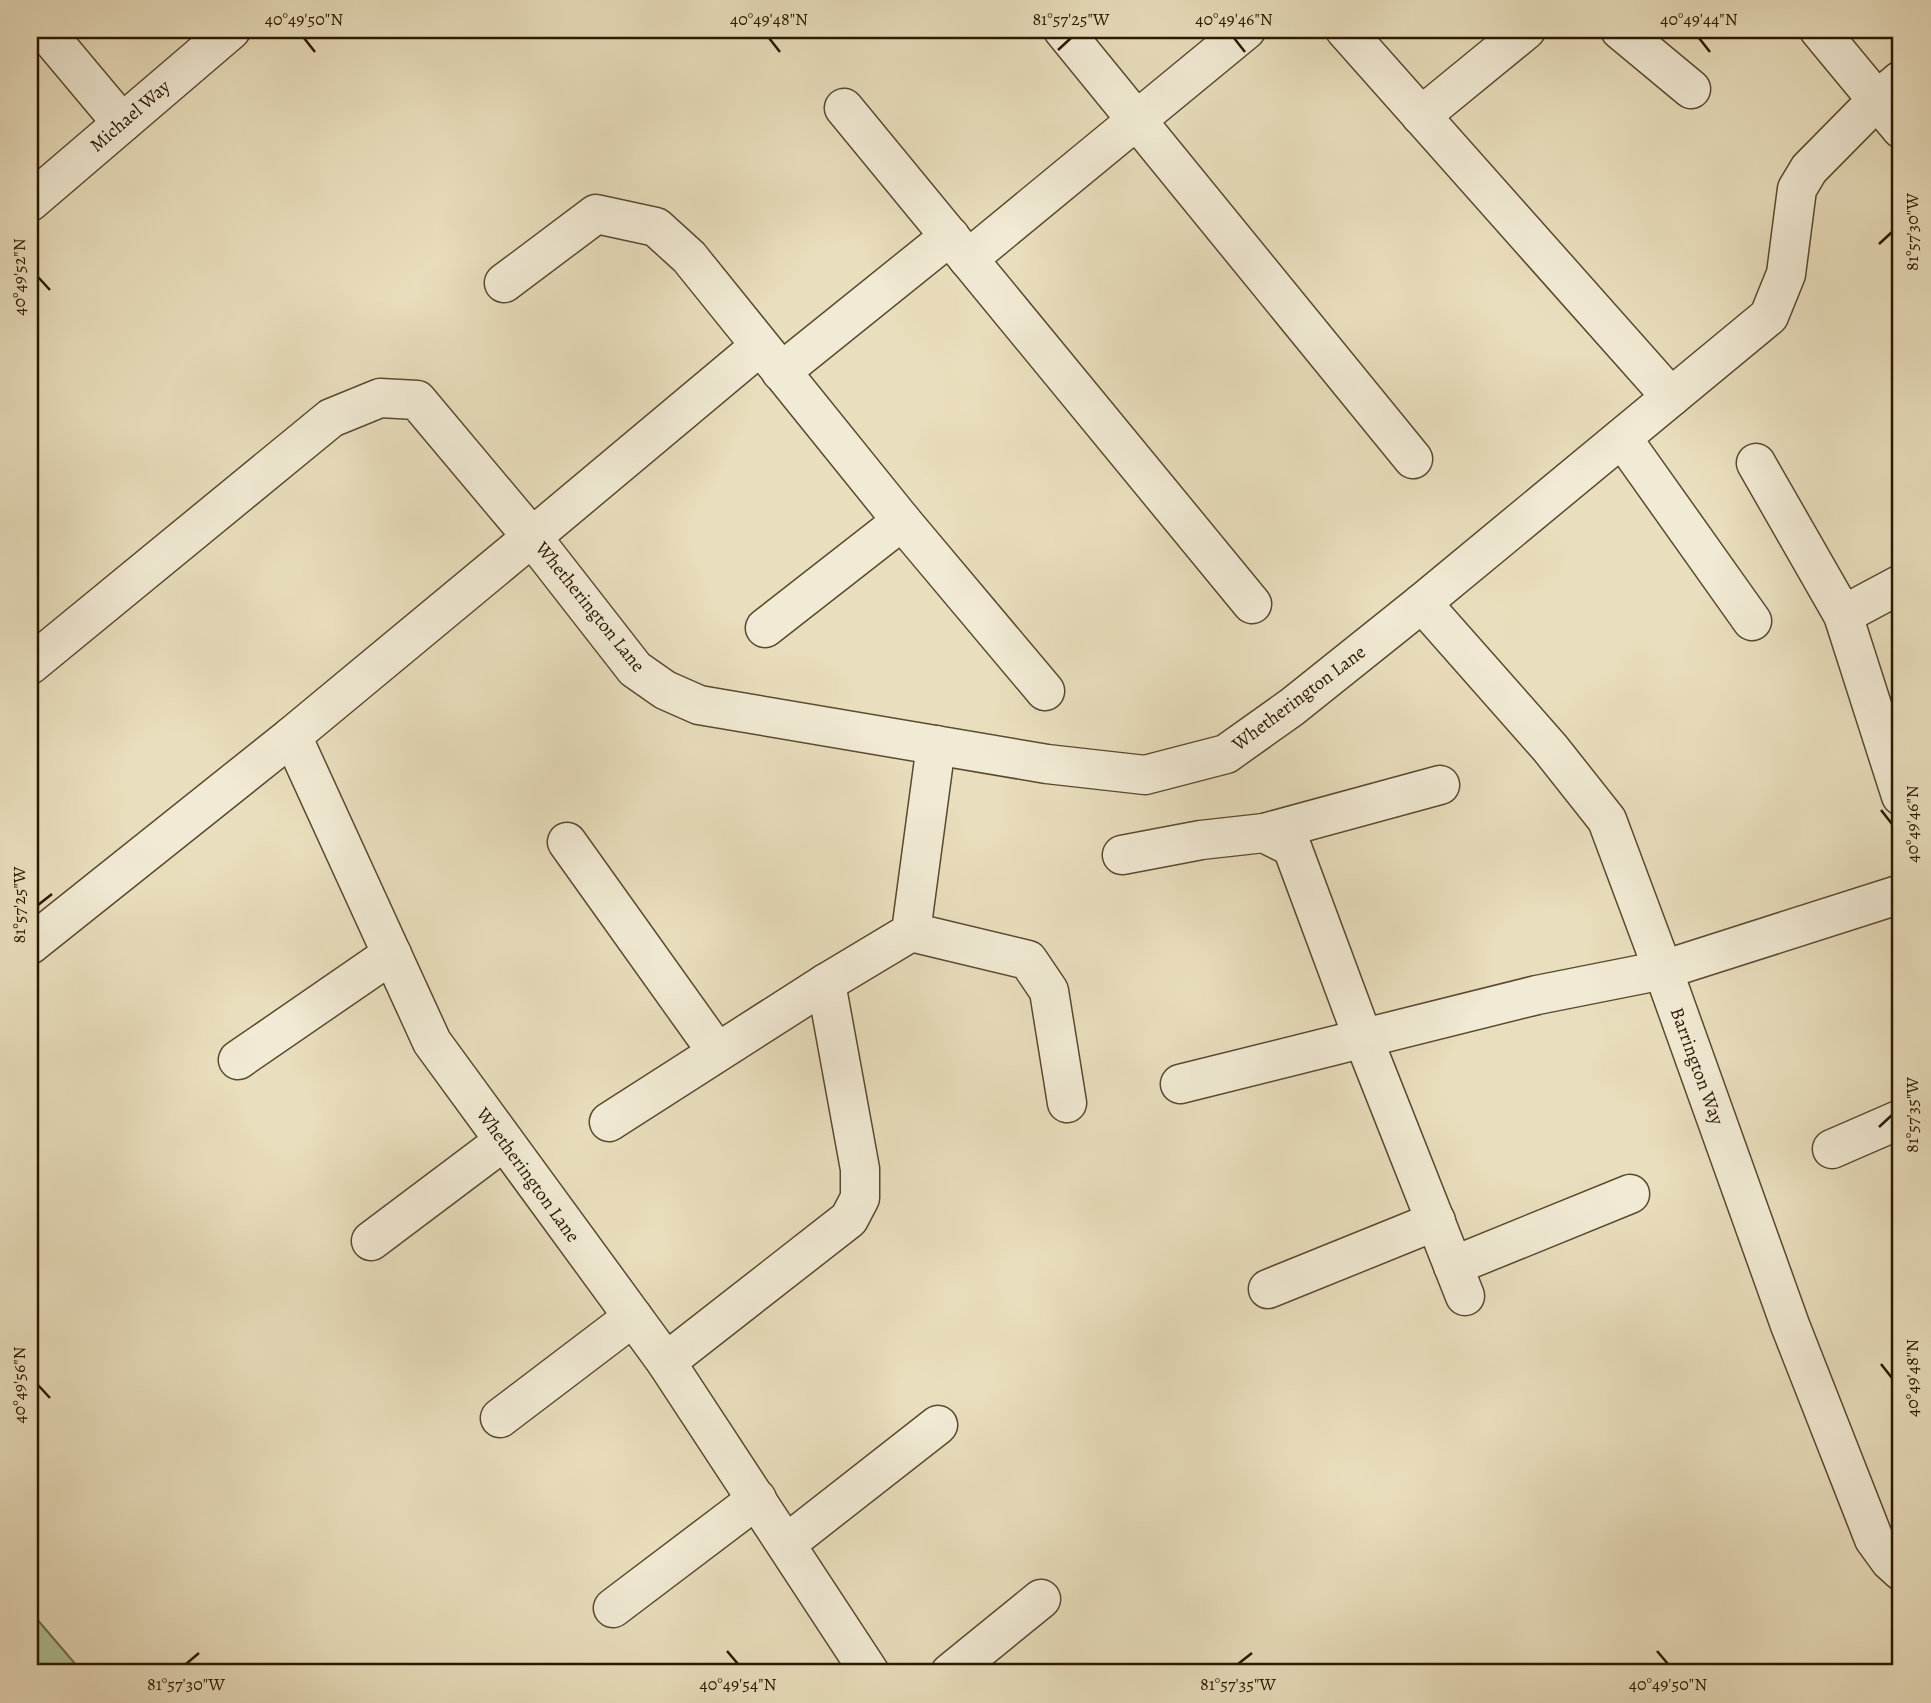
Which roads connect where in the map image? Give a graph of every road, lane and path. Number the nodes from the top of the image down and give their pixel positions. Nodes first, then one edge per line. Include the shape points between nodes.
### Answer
1 (44, 30) edge
2 (231, 30) edge
3 (1063, 30) edge
4 (1246, 30) edge
5 (1345, 30) edge
6 (1526, 30) edge
7 (1620, 30) edge
8 (1819, 30) edge
9 (1691, 89) dead end
10 (1889, 90) edge
11 (844, 108) dead end
12 (1421, 116) junction
13 (1138, 119) junction
14 (122, 123) junction
15 (1901, 129) edge
16 (30, 202) edge
17 (959, 247) junction
18 (504, 283) dead end
19 (770, 359) junction
20 (1671, 397) junction
21 (1622, 438) junction
22 (1413, 459) dead end
23 (1756, 463) dead end
24 (902, 521) junction
25 (532, 537) junction
26 (1901, 584) edge
27 (1422, 603) junction
28 (1252, 604) dead end
29 (1843, 615) junction
30 (1752, 621) dead end
31 (765, 628) dead end
32 (30, 665) edge
33 (1045, 691) dead end
34 (292, 736) junction
35 (936, 745) junction
36 (1440, 785) dead end
37 (1901, 796) edge
38 (1264, 832) junction
39 (567, 842) dead end
40 (1122, 855) dead end
41 (1901, 894) edge
42 (911, 932) junction
43 (30, 945) edge
44 (392, 954) junction
45 (1663, 970) junction
46 (826, 984) junction
47 (1363, 1038) junction
48 (717, 1052) junction
49 (238, 1060) dead end
50 (1180, 1084) dead end
51 (1067, 1103) dead end
52 (1901, 1119) edge
53 (609, 1122) dead end
54 (504, 1141) junction
55 (1832, 1149) dead end
56 (1630, 1194) dead end
57 (1436, 1221) junction
58 (371, 1241) dead end
59 (1268, 1289) dead end
60 (633, 1317) junction
61 (666, 1362) junction
62 (500, 1418) dead end
63 (938, 1424) dead end
64 (757, 1499) junction
65 (786, 1544) junction
66 (1901, 1571) edge
67 (1041, 1599) dead end
68 (613, 1608) dead end
69 (870, 1673) edge
70 (950, 1673) edge

1 - 14 street
2 - 14 street, Michael Way
3 - 13 street
4 - 13 street
5 - 12 street
6 - 12 street
7 - 9 street
8 - 10 street
10 - 15 street
10 - 20 street, Whetherington Lane via 1808,169 1797,189 1786,274 1769,316
11 - 17 street
12 - 20 street
13 - 17 street
13 - 22 street
14 - 16 street, Michael Way
17 - 19 street
17 - 28 street
18 - 19 street via 596,214 656,227 689,257
19 - 24 street
19 - 25 street
20 - 21 street, Whetherington Lane
21 - 27 street, Whetherington Lane
21 - 30 street
23 - 29 street
24 - 31 street
24 - 33 street
25 - 32 street via 417,400 380,398 331,418
25 - 34 street, Whetherington Lane
25 - 35 street, Whetherington Lane via 635,668 665,690 699,705
26 - 29 street
27 - 35 street, Whetherington Lane via 1226,754 1145,775
27 - 45 street, Barrington Way via 1607,820
29 - 37 street
34 - 43 street
34 - 44 street, Whetherington Lane
35 - 42 street
36 - 38 street
38 - 40 street
38 - 47 street via 1292,847
39 - 48 street
41 - 45 street
42 - 46 street
42 - 51 street via 1028,960 1049,991
44 - 49 street
44 - 54 street, Whetherington Lane via 432,1042
45 - 47 street
45 - 66 street, Barrington Way via 1834,1438 1874,1539
46 - 48 street
46 - 61 street via 860,1169 860,1198 849,1219
47 - 50 street
47 - 57 street
48 - 53 street
52 - 55 street
54 - 58 street
54 - 60 street, Whetherington Lane
56 - 57 street via 1459,1281
57 - 59 street
60 - 61 street, Whetherington Lane
60 - 62 street
61 - 64 street, Whetherington Lane
63 - 65 street
64 - 65 street, Whetherington Lane
64 - 68 street
65 - 69 street, Whetherington Lane
67 - 70 street

